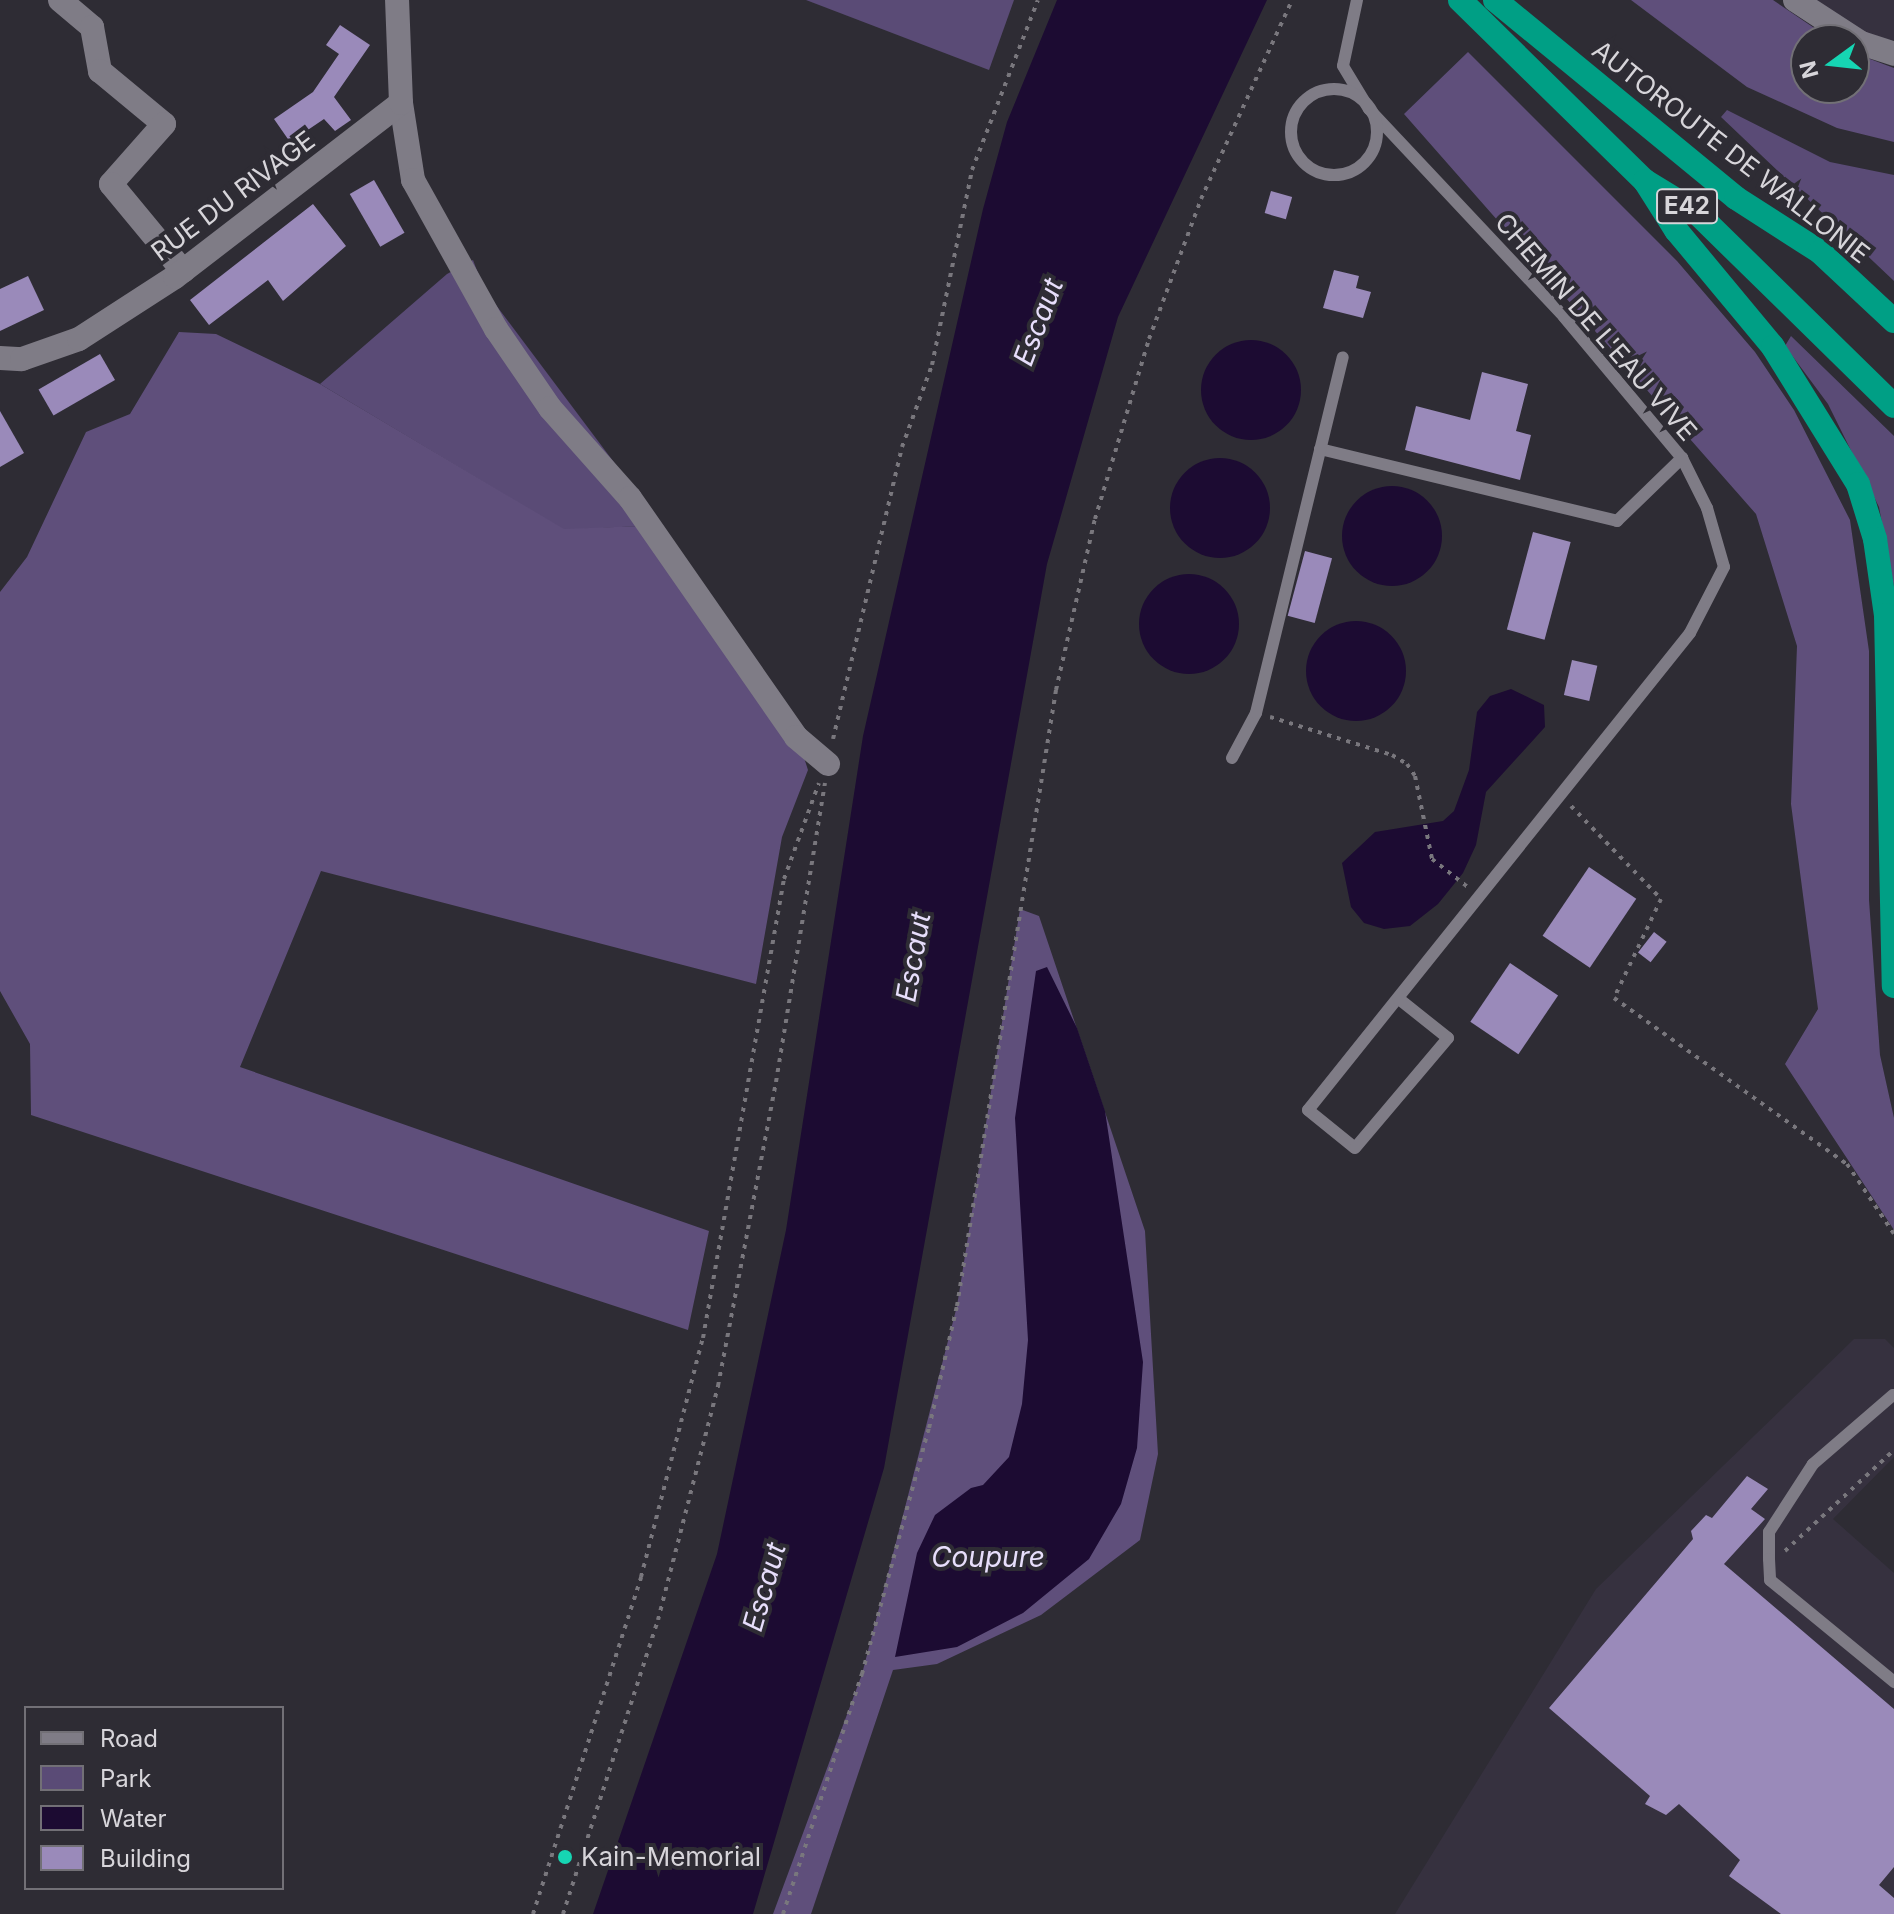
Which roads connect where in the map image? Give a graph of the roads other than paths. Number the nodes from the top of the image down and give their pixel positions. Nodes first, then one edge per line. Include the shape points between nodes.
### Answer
1 (60, 0) edge
2 (397, 0) edge
3 (1357, 0) edge
4 (1495, 0) edge
5 (1795, 0) edge
6 (1466, 7) edge
7 (1894, 54) edge
8 (401, 103) junction
9 (1369, 109) junction
10 (1645, 181) junction
11 (183, 271) junction
12 (1894, 321) edge
13 (1343, 357) dead end
14 (0, 358) edge
15 (1894, 406) edge
16 (1320, 449) junction
17 (1682, 458) junction
18 (1232, 758) dead end
19 (828, 764) road end
20 (1894, 986) edge
21 (1399, 999) junction
22 (1893, 1395) edge
23 (1894, 1682) edge

1 - 11 street via 92,27 100,71 164,124 111,184
2 - 8 street
3 - 9 lane, CHEMIN DE L'EAU VIVE via 1343,66
4 - 12 highway, AUTOROUTE DE WALLONIE / E42 via 1736,198 1820,252
5 - 7 street via 1861,43
6 - 10 highway, E42
8 - 11 street, RUE DU RIVAGE
8 - 19 street via 413,180 496,329 550,408 630,498 796,737
9 - 9 lane via 1349,90 1335,88 1308,97 1292,120 1294,149 1313,170 1327,175 1354,171 1374,150 1378,136
9 - 17 lane, CHEMIN DE L'EAU VIVE via 1564,317
10 - 15 highway, E42 via 1696,212
10 - 20 highway via 1676,230 1773,347 1858,484 1875,539 1886,615
11 - 14 street, RUE DU RIVAGE via 79,339 22,359
13 - 16 lane
16 - 17 lane via 1617,521
16 - 18 lane via 1256,713
17 - 21 lane, CHEMIN DE L'EAU VIVE via 1707,508 1724,567 1690,633
21 - 21 lane, CHEMIN DE L'EAU VIVE via 1308,1110 1355,1148 1448,1038
22 - 23 lane via 1813,1464 1769,1532 1769,1559 1770,1580

